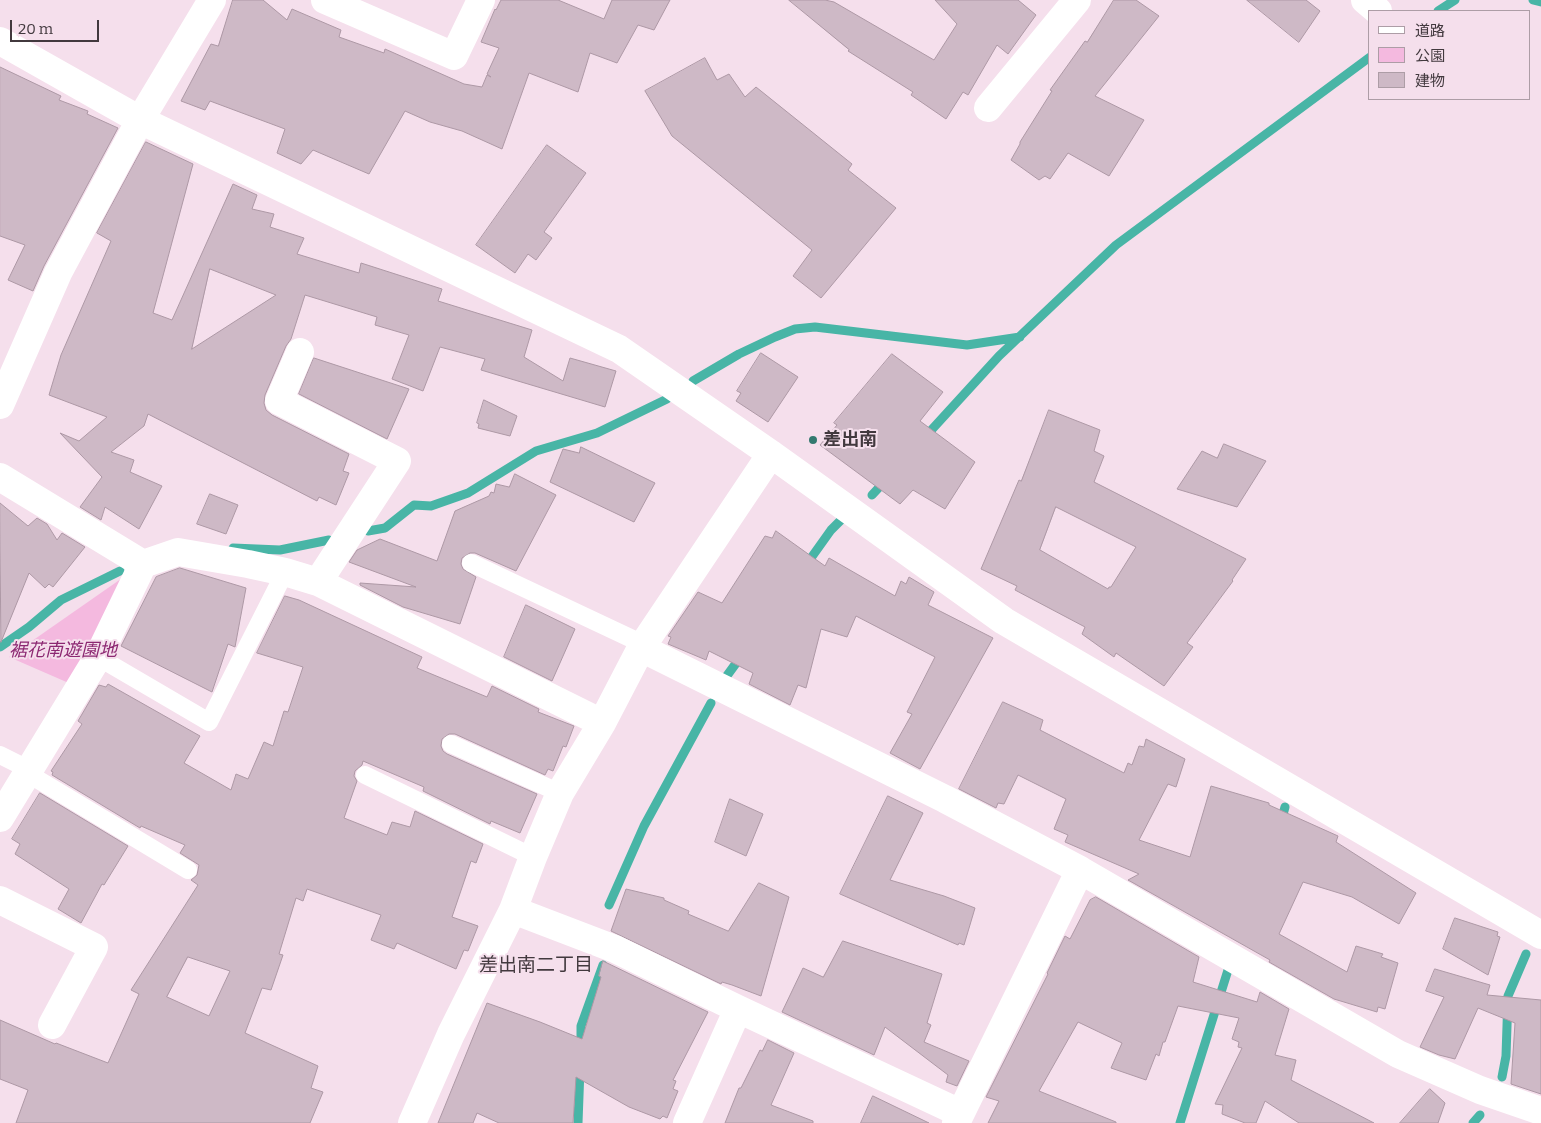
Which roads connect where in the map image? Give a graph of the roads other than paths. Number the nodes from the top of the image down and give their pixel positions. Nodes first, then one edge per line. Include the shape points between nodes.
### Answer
1 (212, 0) edge
2 (325, 0) edge
3 (481, 0) edge
4 (1077, 0) edge
5 (1365, 0) edge
6 (1377, 10) edge
7 (0, 41) edge
8 (988, 108) dead end
9 (140, 120) junction
10 (300, 352) dead end
11 (0, 405) edge
12 (771, 454) junction
13 (0, 476) edge
14 (471, 563) dead end
15 (143, 564) junction
16 (285, 572) junction
17 (318, 582) junction
18 (642, 646) junction
19 (98, 657) junction
20 (602, 723) junction
21 (451, 744) dead end
22 (0, 755) edge
23 (29, 772) junction
24 (365, 775) dead end
25 (560, 793) junction
26 (0, 818) edge
27 (533, 857) junction
28 (188, 870) dead end
29 (1080, 870) junction
30 (0, 900) edge
31 (513, 910) junction
32 (1541, 935) edge
33 (738, 1009) junction
34 (52, 1025) dead end
35 (1541, 1111) edge
36 (958, 1118) edge
37 (412, 1123) edge
38 (687, 1123) edge

1 - 9 street
2 - 3 street via 454,56
4 - 8 street
5 - 6 street
7 - 9 street
9 - 11 street via 58,273
9 - 12 street via 619,349
10 - 17 street via 279,401 397,461
12 - 18 street
12 - 32 street via 1004,621
13 - 15 street
14 - 18 lane
15 - 16 street via 178,552
15 - 19 street
16 - 17 street
16 - 19 lane via 209,722
17 - 20 street
18 - 20 street
18 - 29 street
19 - 23 street
20 - 25 street
21 - 25 lane
22 - 23 lane
23 - 26 street
23 - 28 lane
24 - 27 lane
25 - 27 street
27 - 31 street
29 - 35 street via 1398,1054 1480,1090
29 - 36 street
30 - 34 street via 94,947
31 - 33 street via 615,949
31 - 37 street via 451,1034
33 - 36 street
33 - 38 street

